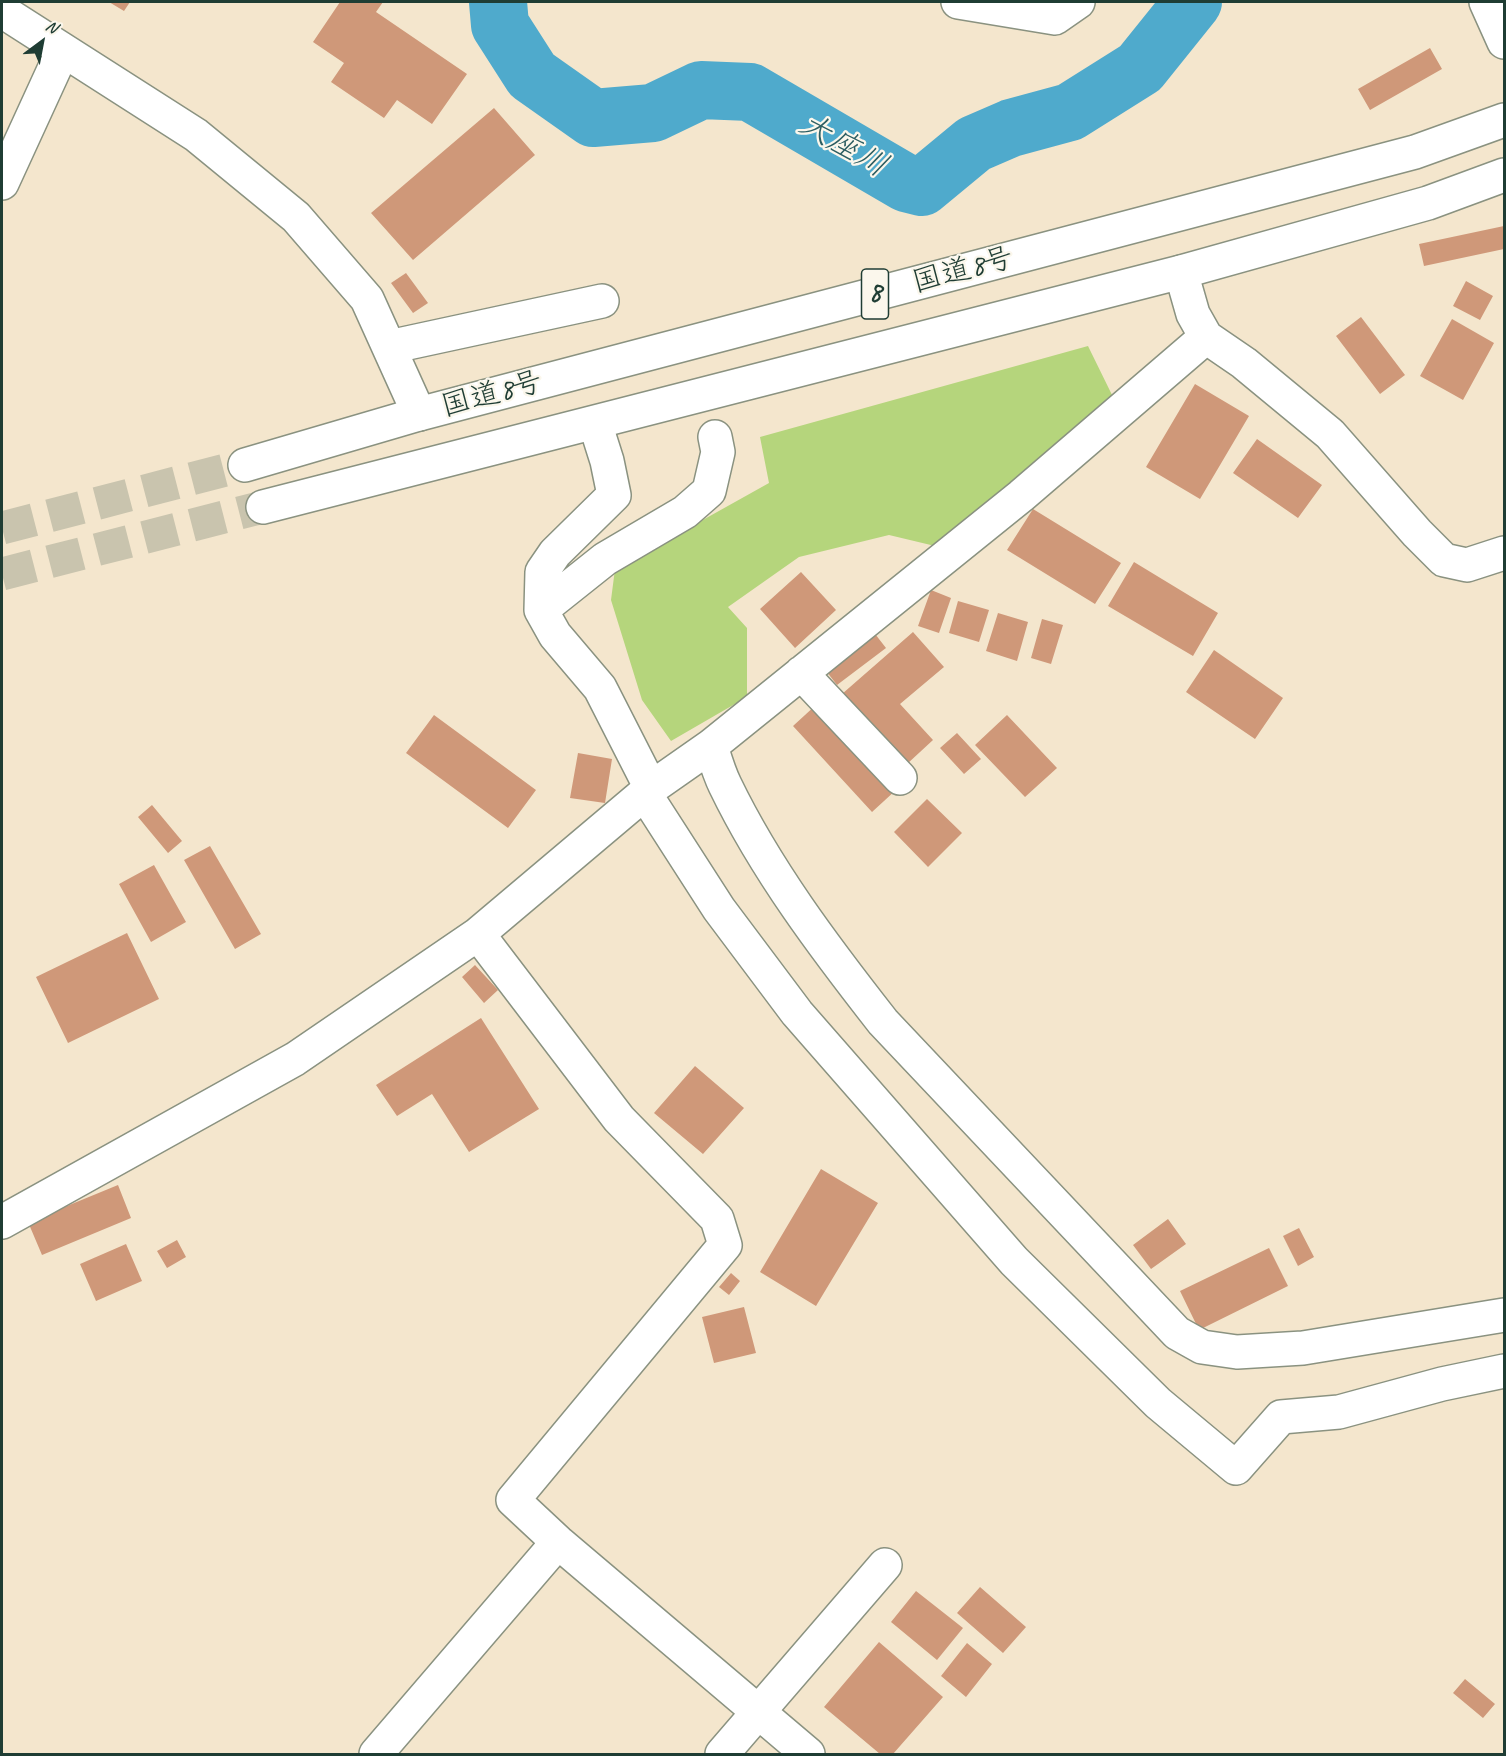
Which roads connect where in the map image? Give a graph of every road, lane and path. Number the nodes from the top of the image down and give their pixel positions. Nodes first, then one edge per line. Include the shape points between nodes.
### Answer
1 (958, 2) edge
2 (1078, 2) edge
3 (1486, 2) edge
4 (2, 11) edge
5 (1504, 42) edge
6 (63, 50) junction
7 (1504, 120) edge
8 (1504, 175) edge
9 (2, 183) edge
10 (1181, 272) junction
11 (602, 301) dead end
12 (1206, 337) junction
13 (389, 347) junction
14 (419, 414) junction
15 (595, 423) junction
16 (715, 437) dead end
17 (245, 465) tunnel mouth
18 (263, 507) tunnel mouth
19 (1504, 553) edge
20 (541, 610) junction
21 (801, 673) junction
22 (711, 746) junction
23 (900, 778) dead end
24 (648, 791) junction
25 (478, 934) junction
26 (2, 1222) edge
27 (1504, 1315) edge
28 (1504, 1371) edge
29 (558, 1542) junction
30 (885, 1565) dead end
31 (759, 1712) junction
32 (376, 1755) edge
33 (722, 1755) edge
34 (808, 1755) edge

1 - 2 main road via 1055,18
3 - 5 main road
4 - 6 main road
6 - 9 main road
6 - 13 main road via 196,135 296,217 368,298
7 - 14 main road, 国道8号 / 8 via 1415,152
8 - 10 main road, 国道8号 / 8 via 1428,203
10 - 12 main road via 1193,314
10 - 15 main road, 国道8号 / 8
11 - 13 main road
12 - 19 main road via 1330,434 1444,560 1467,565
12 - 21 main road via 1021,496
13 - 14 main road
14 - 17 main road, 国道8号 / 8
15 - 18 main road, 国道8号 / 8
15 - 20 main road via 614,495 555,553 542,572
16 - 20 main road via 718,452 709,491 685,512 605,559
20 - 24 main road via 555,635 600,688
21 - 22 main road
21 - 23 main road
22 - 24 main road
22 - 27 main road via 724,784 770,865 846,975 877,1014 1177,1333 1202,1347 1248,1352 1303,1348
24 - 25 main road
24 - 28 main road via 719,909 797,1013 1014,1261 1150,1395 1236,1468 1281,1418 1339,1412
25 - 26 main road via 295,1059
25 - 29 main road via 619,1119 717,1219 725,1245 513,1500
29 - 31 main road
29 - 32 main road
30 - 31 main road
31 - 33 main road
31 - 34 main road

